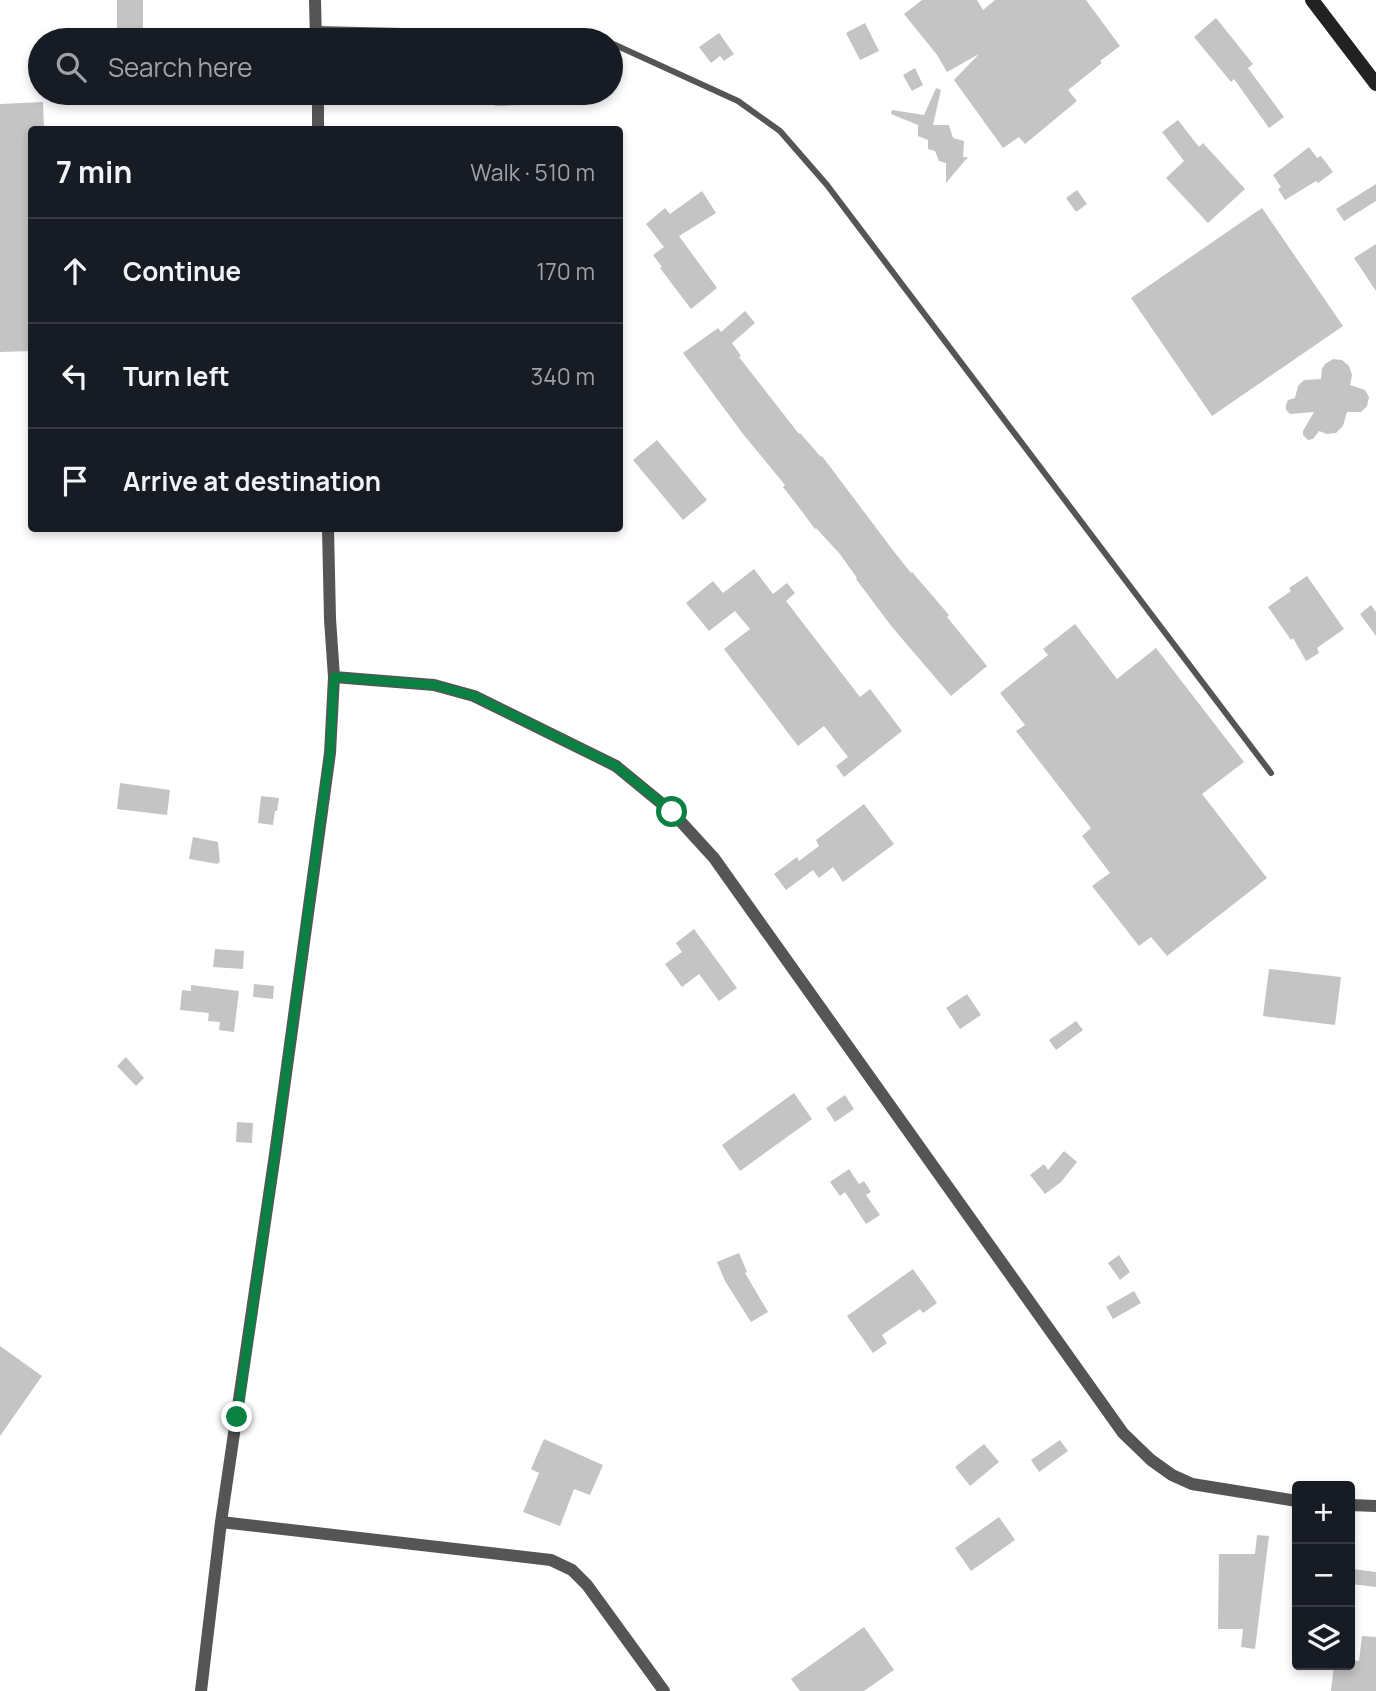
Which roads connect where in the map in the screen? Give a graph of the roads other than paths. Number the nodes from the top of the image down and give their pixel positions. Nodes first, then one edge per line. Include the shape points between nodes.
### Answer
1 (315, 0) edge
2 (1312, 0) edge
3 (316, 28) edge
4 (623, 48) edge
5 (1376, 84) edge
6 (318, 105) edge
7 (318, 126) edge
8 (328, 532) edge
9 (334, 677) junction
10 (1271, 773) dead end
11 (1292, 1500) edge
12 (1355, 1504) edge
13 (1376, 1506) edge
14 (221, 1522) junction
15 (201, 1691) edge
16 (664, 1691) edge

1 - 3 street
2 - 5 main road
4 - 10 lane via 738,101 780,131 827,185
6 - 7 street
8 - 9 street
9 - 11 street via 434,685 474,696 616,766 672,812 714,858 1123,1433 1151,1460 1192,1484
9 - 14 street via 328,767
12 - 13 street
14 - 15 street
14 - 16 street via 551,1560 572,1570 587,1586

